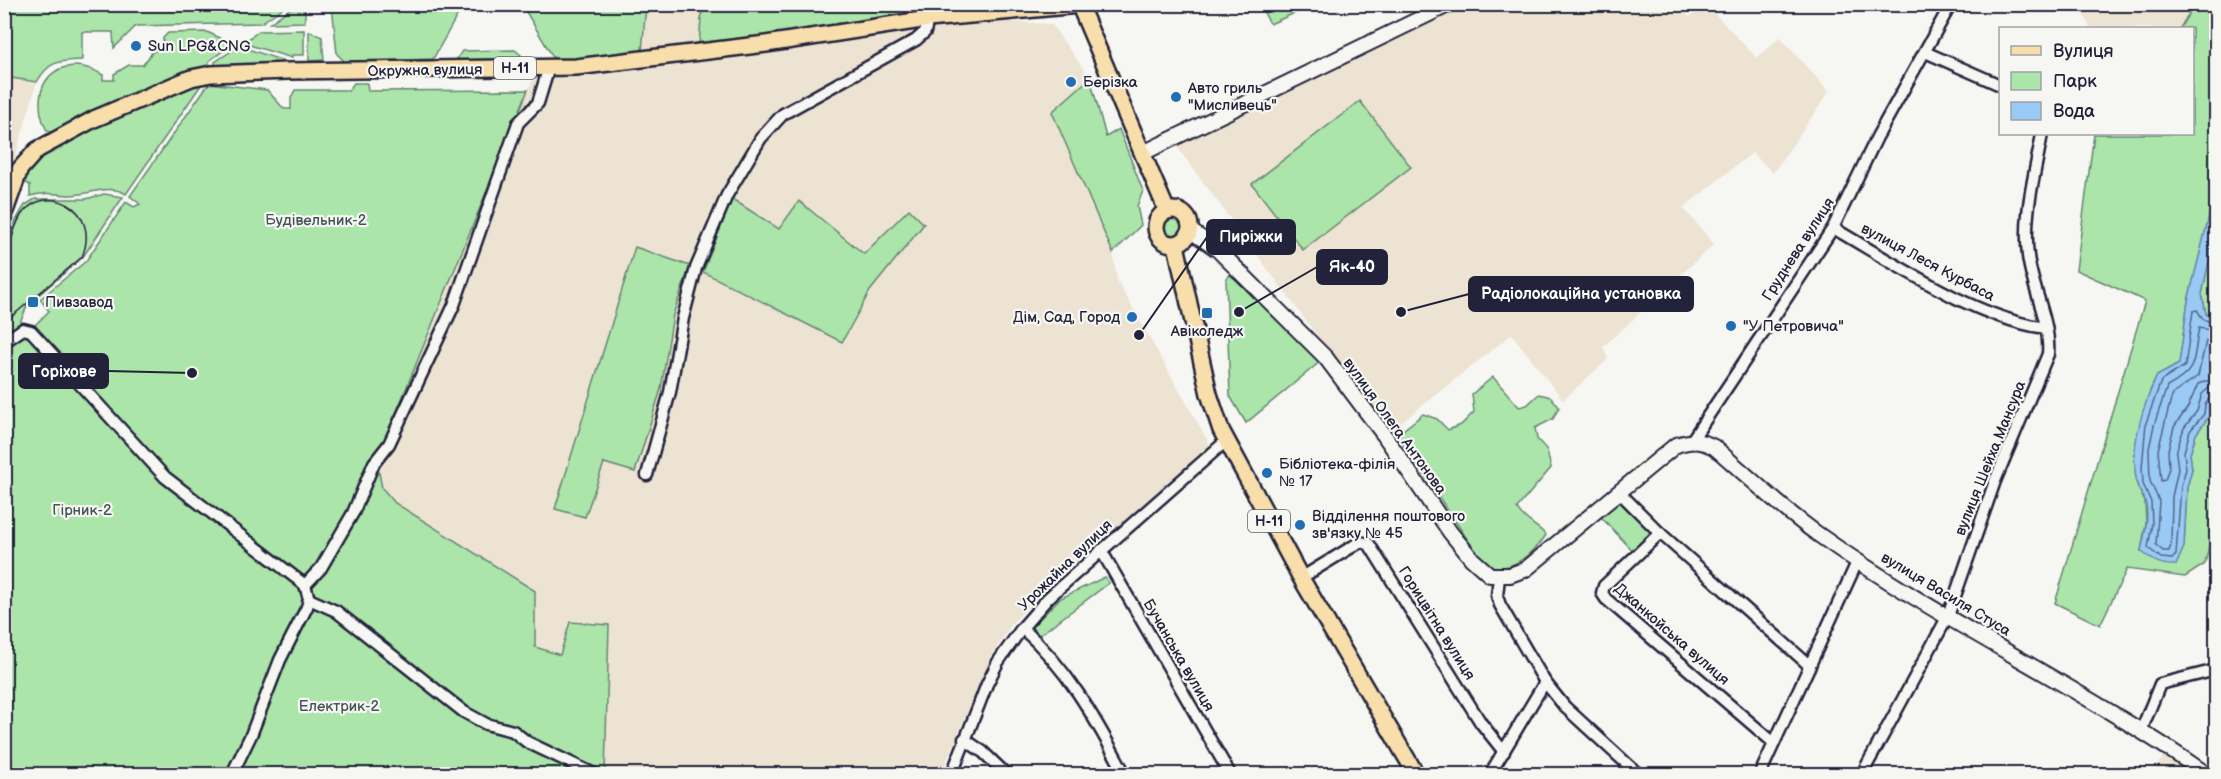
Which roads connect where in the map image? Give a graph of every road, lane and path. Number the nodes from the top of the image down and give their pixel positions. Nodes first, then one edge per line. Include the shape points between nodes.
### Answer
1 (1450, 4) edge
2 (1951, 4) edge
3 (1079, 5) edge
4 (928, 19) junction
5 (1925, 52) junction
6 (549, 68) junction
7 (1999, 84) edge
8 (2042, 135) edge
9 (1143, 153) junction
10 (1167, 211) junction
11 (4, 214) edge
12 (1833, 228) junction
13 (1191, 231) junction
14 (1176, 245) junction
15 (2046, 328) junction
16 (4, 342) edge
17 (1692, 440) junction
18 (1226, 441) junction
19 (647, 475) dead end
20 (1619, 492) junction
21 (1660, 533) junction
22 (1101, 550) junction
23 (1858, 561) junction
24 (1499, 577) junction
25 (1301, 578) junction
26 (305, 585) junction
27 (309, 599) junction
28 (1948, 616) junction
29 (1022, 628) junction
30 (1810, 666) junction
31 (2217, 670) edge
32 (1545, 682) junction
33 (2141, 731) junction
34 (964, 739) junction
35 (1774, 743) junction
36 (1504, 752) junction
37 (232, 774) edge
38 (594, 774) edge
39 (952, 774) edge
40 (1006, 774) edge
41 (1125, 774) edge
42 (1230, 774) edge
43 (1416, 774) edge
44 (1490, 774) edge
45 (1638, 774) edge
46 (1760, 774) edge
47 (1862, 774) edge
48 (2206, 774) edge

1 - 9 main road
2 - 5 street, Груднева вулиця
3 - 4 main road, Окружна вулиця / Н-11
3 - 9 main road, Н-11
4 - 6 main road, Окружна вулиця / Н-11 via 766,44
4 - 19 street via 925,32 916,40 783,114 761,138 727,195 696,268 670,392
5 - 7 street
5 - 12 street, Груднева вулиця via 1877,137
6 - 11 main road, Окружна вулиця / Н-11 via 288,71 191,78 94,119 37,150 20,169
6 - 26 street via 538,103 518,123 454,305 389,444 374,463 353,513 321,568
8 - 15 street, вулиця Шейха Мансура via 2026,234 2028,258
9 - 10 main road, Н-11
10 - 13 main road via 1185,214
10 - 14 main road via 1156,224 1156,232 1160,240
12 - 15 street, вулиця Леся Курбаса via 1986,310 2018,324
12 - 17 street, Груднева вулиця
13 - 14 main road
13 - 24 main road, вулиця Олега Антонова via 1218,250 1326,358 1472,559 1483,571
14 - 18 main road, Н-11 via 1209,394
15 - 28 street, вулиця Шейха Мансура via 2048,354 1995,481
16 - 26 street via 23,329 31,331 165,477
17 - 20 main road via 1676,445
17 - 23 main road, вулиця Василя Стуса via 1714,447 1812,530
18 - 22 street, Урожайна вулиця
18 - 25 main road, Н-11
20 - 21 street
20 - 24 main road via 1526,569
21 - 30 street
21 - 35 street, Джанкойська вулиця via 1604,586 1602,593
22 - 29 street, Урожайна вулиця via 1048,598
22 - 42 street, Бучанська вулиця
23 - 28 main road, вулиця Василя Стуса
23 - 30 street
24 - 32 street via 1500,604
25 - 36 street, Горицвітна вулиця via 1360,542 1370,544 1481,723
25 - 43 main road, Н-11
26 - 27 street
27 - 37 street
27 - 38 street via 336,611 464,712 513,731 527,742
28 - 33 main road, вулиця Василя Стуса
28 - 47 street, вулиця Шейха Мансура
29 - 34 street, Урожайна вулиця via 998,662
29 - 41 street via 1069,677
30 - 35 street
31 - 33 street via 2160,684
32 - 36 street
32 - 45 street via 1569,712
33 - 48 main road, вулиця Василя Стуса
34 - 39 street, Урожайна вулиця
34 - 40 street
35 - 46 street
36 - 44 street

